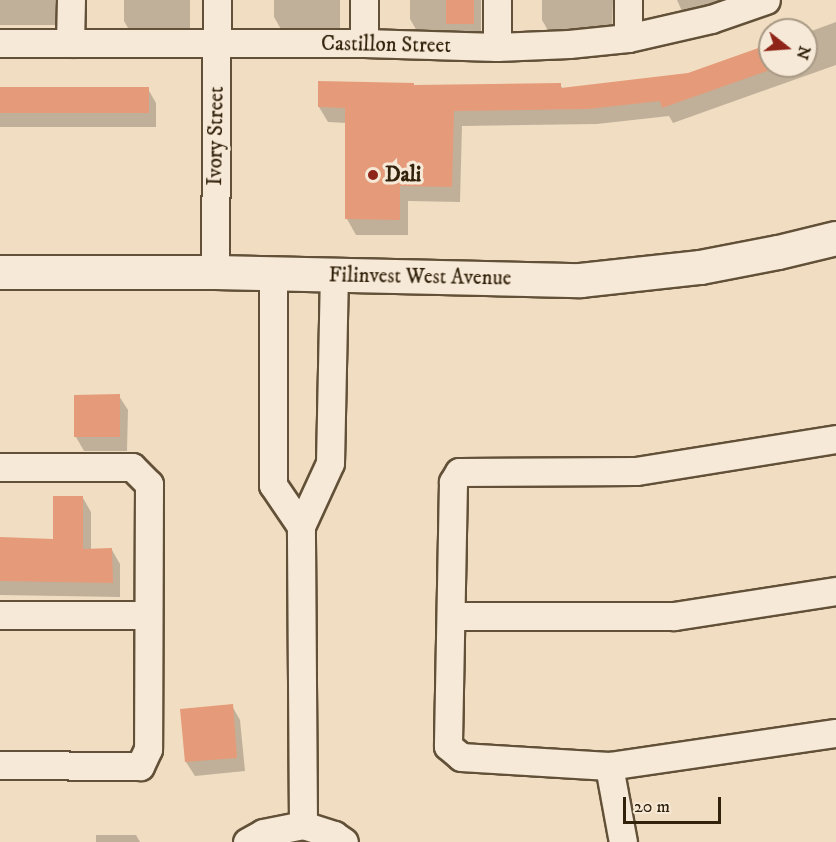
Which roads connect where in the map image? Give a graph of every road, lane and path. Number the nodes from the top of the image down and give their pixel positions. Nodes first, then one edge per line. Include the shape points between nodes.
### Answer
1 (70, 0) edge
2 (218, 0) edge
3 (364, 0) edge
4 (497, 0) edge
5 (628, 0) edge
6 (761, 2) edge
7 (628, 38) junction
8 (0, 43) edge
9 (364, 43) junction
10 (70, 44) junction
11 (217, 45) junction
12 (497, 47) junction
13 (836, 238) edge
14 (0, 272) edge
15 (215, 272) junction
16 (273, 273) junction
17 (334, 276) junction
18 (836, 439) edge
19 (0, 467) edge
20 (301, 526) junction
21 (836, 591) edge
22 (0, 615) edge
23 (147, 615) junction
24 (453, 616) junction
25 (836, 733) edge
26 (0, 765) edge
27 (609, 766) junction
28 (303, 825) junction
29 (247, 842) edge
30 (344, 842) edge
31 (623, 842) edge

1 - 10 street
2 - 11 street, Ivory Street
3 - 9 street
4 - 12 street
5 - 7 street
6 - 7 street, Castillon Street via 711,19
7 - 12 street, Castillon Street
8 - 10 street, Castillon Street
9 - 11 street, Castillon Street
9 - 12 street, Castillon Street
10 - 11 street, Castillon Street
11 - 15 street, Ivory Street
13 - 17 street, Filinvest West Avenue via 700,267 580,280
14 - 15 street, Filinvest West Avenue
15 - 16 street, Filinvest West Avenue
16 - 17 street, Filinvest West Avenue
16 - 20 street via 273,485
17 - 20 street via 330,463
18 - 24 street via 636,471 459,472 453,482
19 - 23 street via 132,467 149,484
20 - 28 street
21 - 24 street via 674,616
22 - 23 street
23 - 26 street via 148,749 140,766
24 - 27 street via 448,746 461,757
25 - 27 street
27 - 31 street
28 - 29 street via 263,833
28 - 30 street

